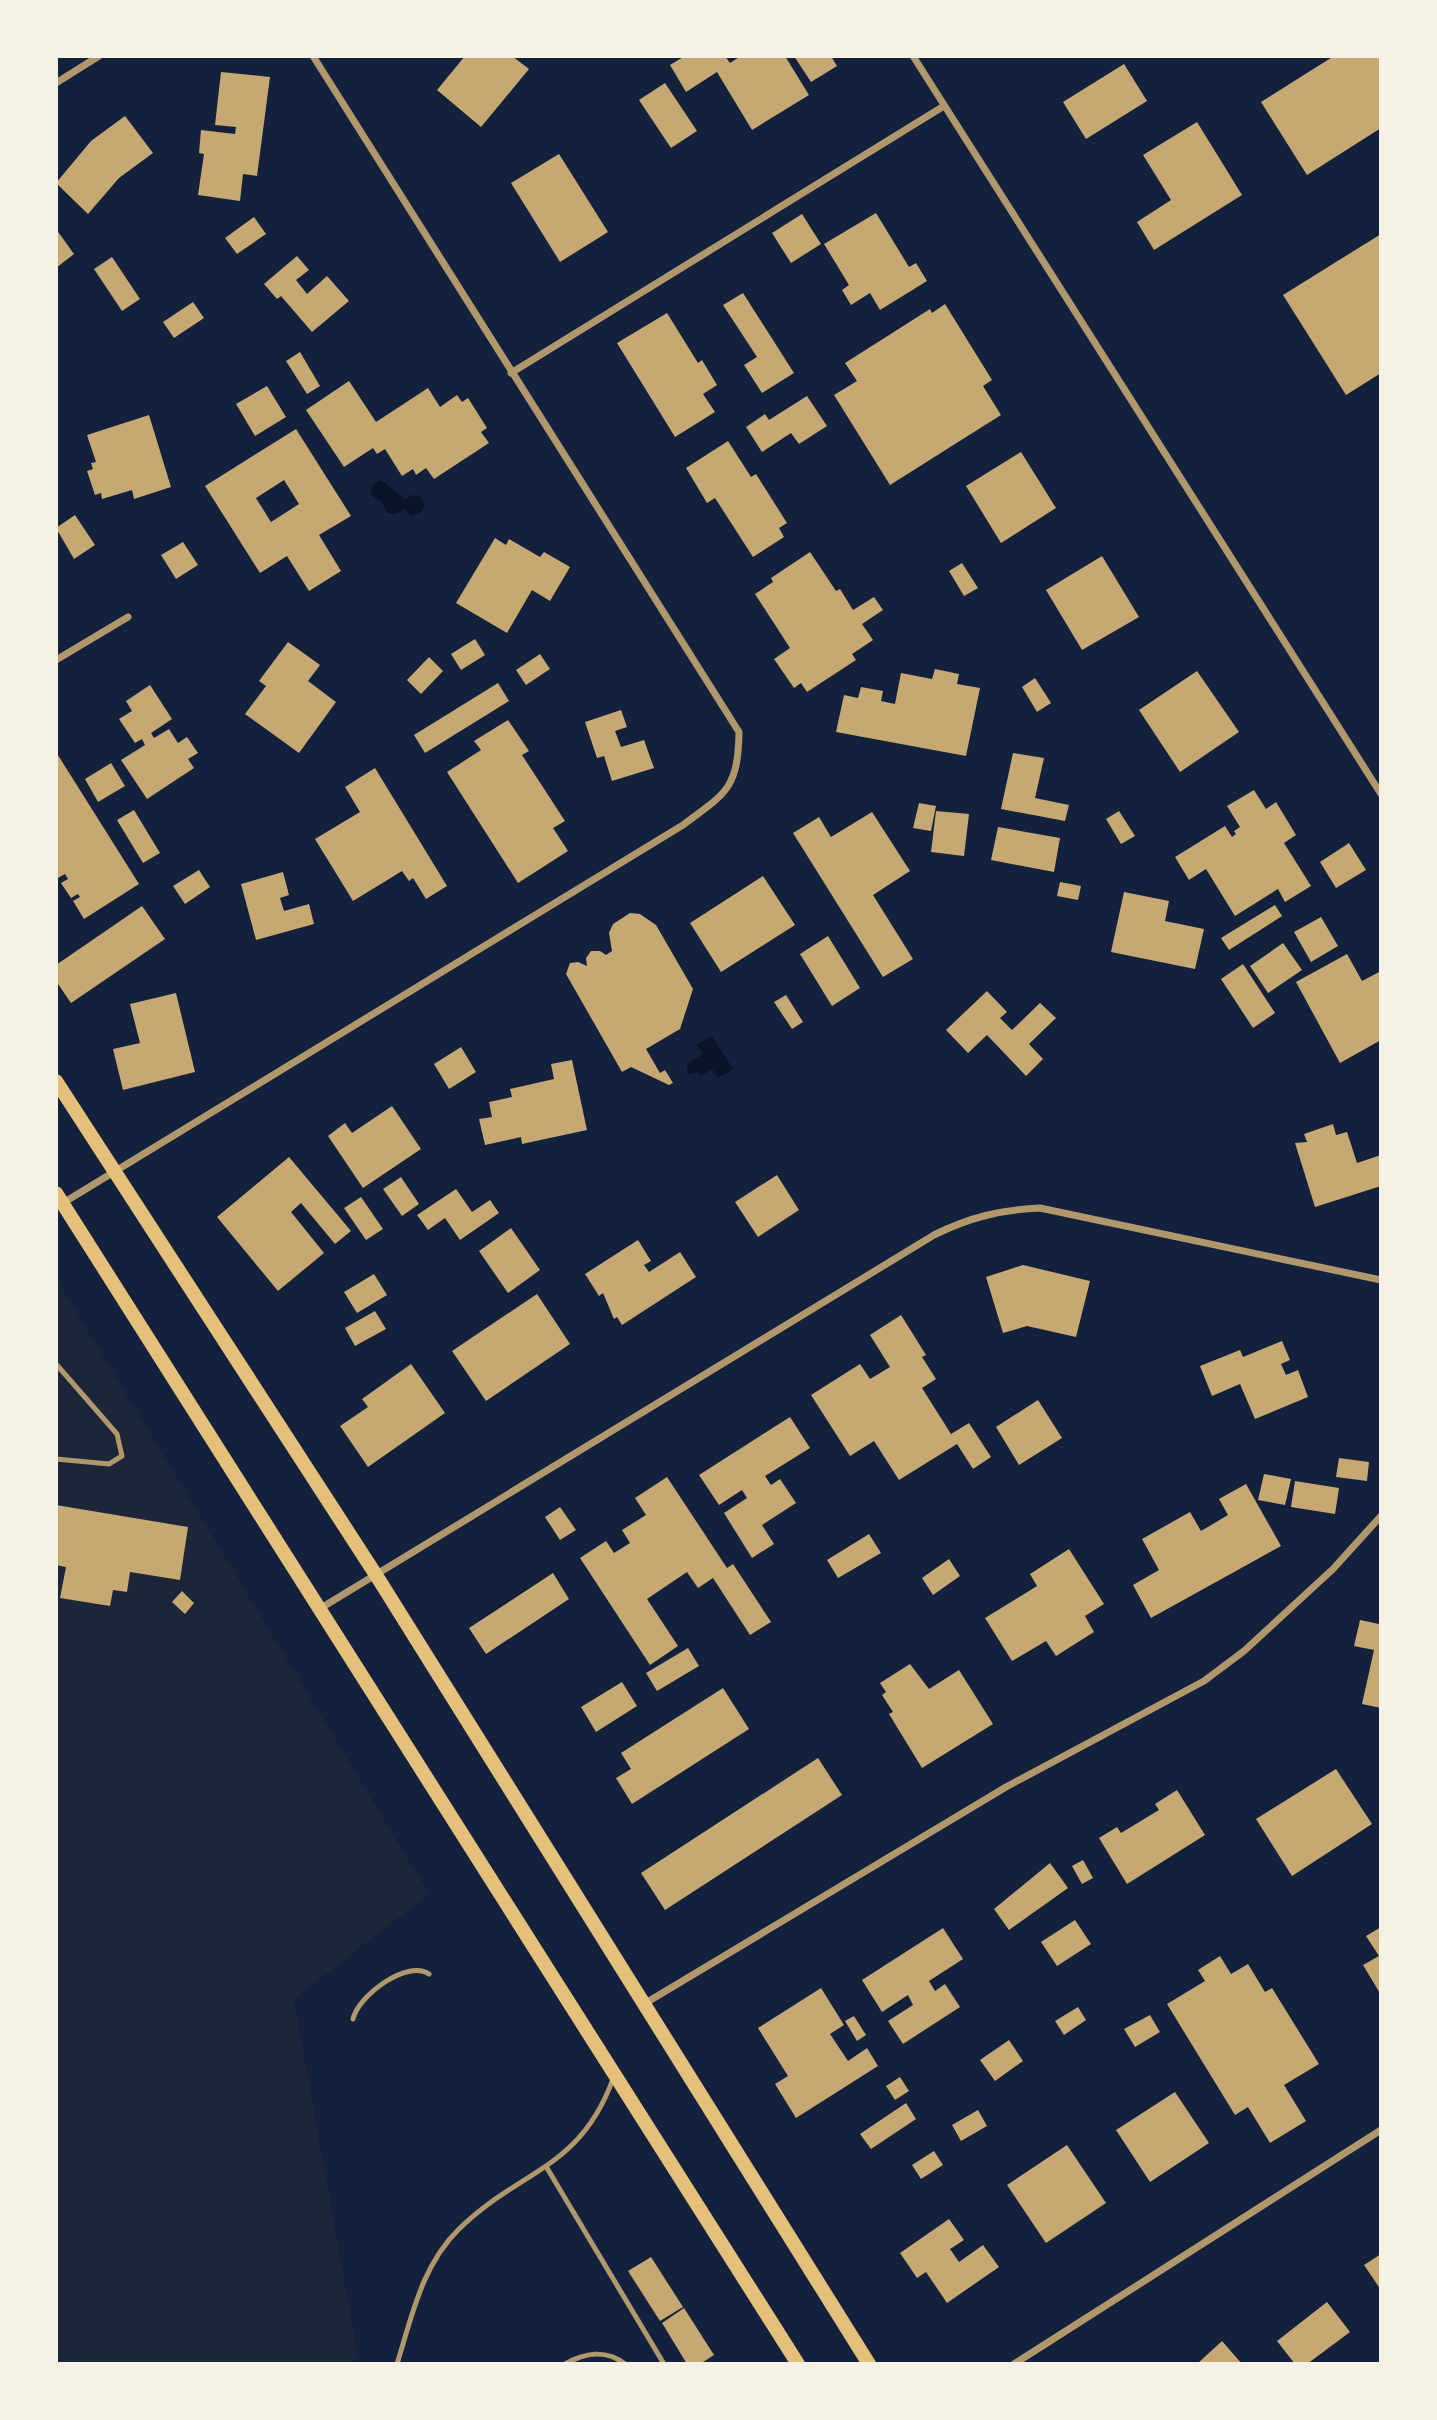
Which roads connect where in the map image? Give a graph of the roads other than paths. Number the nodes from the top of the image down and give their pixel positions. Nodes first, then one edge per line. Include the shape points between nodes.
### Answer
1 (99, 56) edge
2 (313, 56) edge
3 (913, 56) edge
4 (56, 83) edge
5 (944, 106) junction
6 (511, 373) junction
7 (128, 617) dead end
8 (56, 660) edge
9 (1381, 794) edge
10 (56, 1081) edge
11 (114, 1172) junction
12 (60, 1198) edge
13 (1381, 1280) edge
14 (56, 1364) edge
15 (56, 1459) edge
16 (1381, 1516) edge
17 (376, 1575) junction
18 (321, 1608) junction
19 (429, 1973) dead end
20 (644, 2005) junction
21 (353, 2019) dead end
22 (614, 2076) junction
23 (1381, 2130) edge
24 (547, 2168) junction
25 (397, 2364) edge
26 (565, 2364) edge
27 (625, 2364) edge
28 (664, 2364) edge
29 (798, 2364) edge
30 (869, 2364) edge
31 (1014, 2364) edge

1 - 4 street
2 - 6 street
3 - 5 street
5 - 6 street
5 - 9 street
6 - 11 street via 739,732 738,763 726,794 683,825
7 - 8 street
10 - 11 main road
11 - 12 street
11 - 17 main road
12 - 18 main road
13 - 17 street via 1040,1208 963,1220
14 - 15 lane via 117,1434 122,1456 109,1464
16 - 20 street via 1323,1578 1204,1681 1006,1787
17 - 18 street
17 - 20 main road
18 - 22 main road
19 - 21 lane via 406,1971 364,1997
20 - 30 main road
22 - 24 lane via 587,2129
22 - 29 main road
23 - 31 street
24 - 25 lane via 489,2203 457,2231 424,2276
24 - 28 lane
26 - 27 lane via 594,2353

